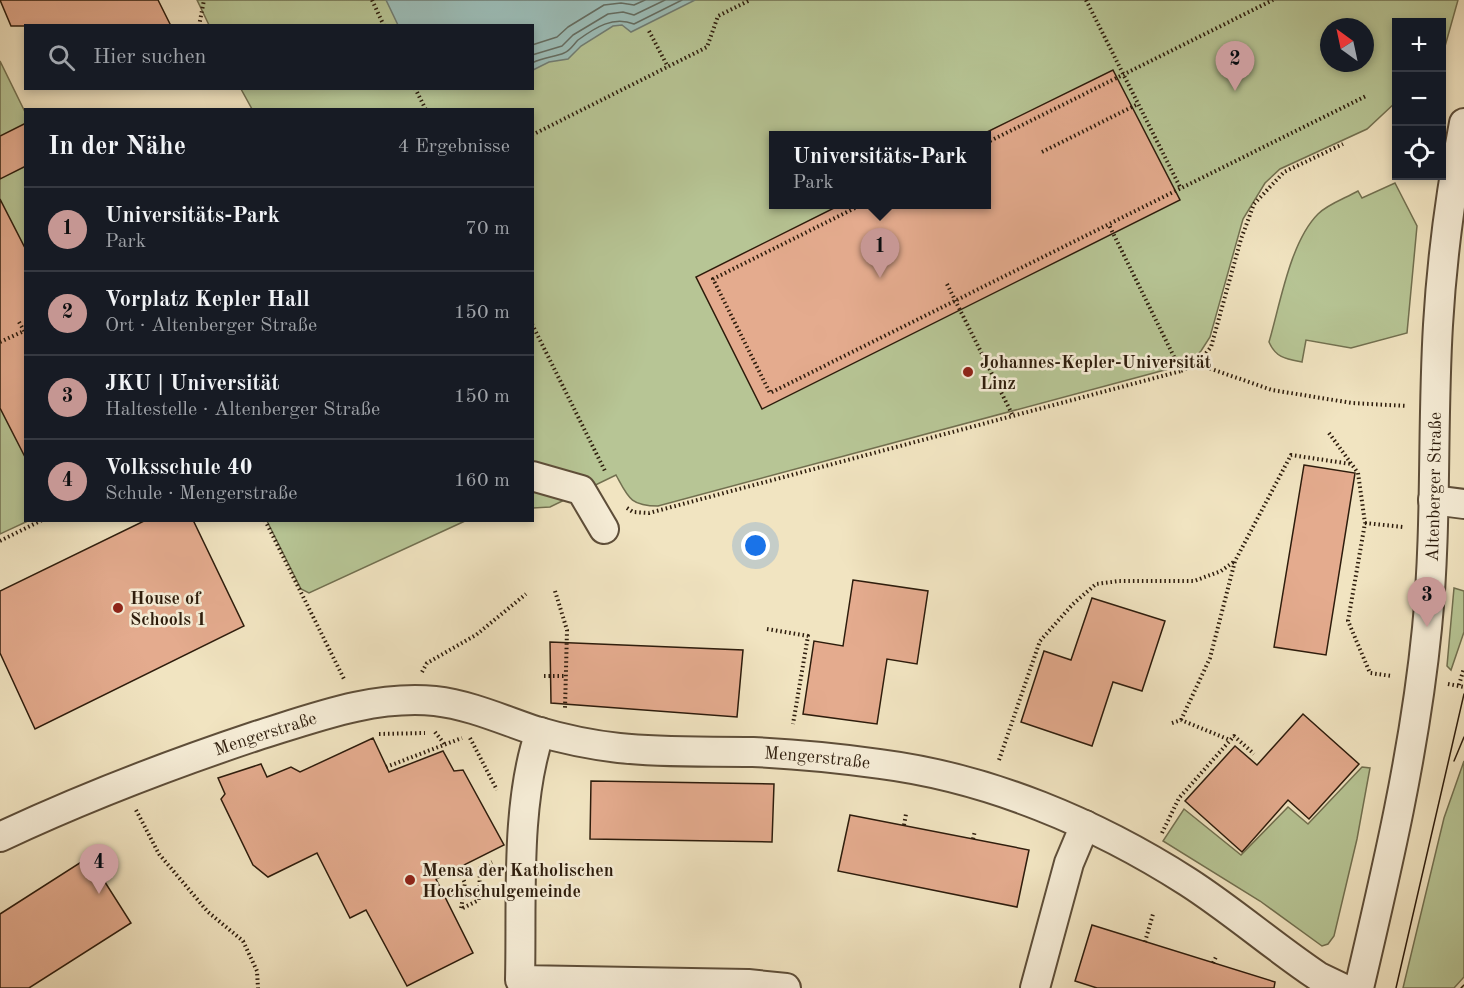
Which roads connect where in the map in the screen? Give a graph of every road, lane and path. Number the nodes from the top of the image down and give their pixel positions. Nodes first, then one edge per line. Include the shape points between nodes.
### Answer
1 (204, 0) edge
2 (372, 0) edge
3 (750, 0) edge
4 (1086, 0) edge
5 (1273, 0) edge
6 (199, 24) edge
7 (383, 24) edge
8 (649, 31) dead end
9 (668, 68) junction
10 (1124, 74) junction
11 (417, 90) edge
12 (1366, 96) dead end
13 (1138, 104) junction
14 (425, 108) edge
15 (1464, 123) edge
16 (534, 134) edge
17 (991, 141) edge
18 (1343, 144) dead end
19 (1042, 152) dead end
20 (1181, 189) junction
21 (853, 209) edge
22 (1108, 225) junction
23 (947, 284) dead end
24 (19, 322) dead end
25 (534, 328) edge
26 (24, 330) edge
27 (24, 331) edge
28 (0, 342) edge
29 (1197, 364) junction
30 (1181, 371) junction
31 (1407, 406) dead end
32 (1013, 416) junction
33 (1329, 433) dead end
34 (1351, 464) junction
35 (534, 477) edge
36 (608, 477) dead end
37 (1433, 500) junction
38 (1464, 504) edge
39 (622, 506) dead end
40 (1403, 516) dead end
41 (38, 522) edge
42 (266, 522) edge
43 (1365, 523) junction
44 (1403, 527) junction
45 (604, 529) dead end
46 (1403, 537) dead end
47 (0, 541) edge
48 (1235, 561) junction
49 (555, 591) dead end
50 (526, 594) dead end
51 (767, 629) dead end
52 (1395, 666) dead end
53 (1464, 668) edge
54 (544, 676) dead end
55 (566, 676) junction
56 (1394, 676) junction
57 (418, 680) dead end
58 (1393, 683) dead end
59 (1458, 686) dead end
60 (565, 704) dead end
61 (353, 707) junction
62 (1181, 720) junction
63 (1172, 723) dead end
64 (540, 732) junction
65 (467, 734) dead end
66 (791, 735) dead end
67 (1230, 740) junction
68 (454, 743) dead end
69 (446, 746) junction
70 (1254, 754) dead end
71 (998, 762) dead end
72 (386, 767) dead end
73 (500, 795) dead end
74 (131, 801) dead end
75 (906, 814) dead end
76 (904, 825) dead end
77 (1085, 825) junction
78 (975, 831) dead end
79 (0, 837) edge
80 (973, 839) dead end
81 (1157, 842) dead end
82 (499, 858) dead end
83 (458, 868) dead end
84 (1153, 914) dead end
85 (1145, 942) dead end
86 (1217, 955) dead end
87 (1213, 963) dead end
88 (258, 988) edge
89 (786, 988) edge
90 (1035, 988) edge
91 (1342, 988) edge
92 (1359, 988) edge

1 - 6 path
2 - 7 path
3 - 9 path via 718,16 707,47
4 - 10 path
5 - 10 path
8 - 9 path
9 - 16 path
10 - 13 path
10 - 17 path
11 - 14 path
12 - 20 path
13 - 19 path
13 - 20 path
15 - 37 street, Altenberger Straße via 1444,238
18 - 29 path via 1284,172 1254,204 1211,347
20 - 22 path
21 - 22 path via 713,279 770,393
22 - 30 path
23 - 32 path
24 - 26 path
25 - 36 path
27 - 28 path
29 - 30 path
29 - 31 path via 1272,390 1352,403
30 - 32 path
32 - 39 path via 649,513 633,512
33 - 34 path
34 - 43 path via 1358,473
34 - 48 path via 1292,455
35 - 45 street via 581,490
37 - 38 street
37 - 92 street, Altenberger Straße via 1427,627 1409,764
40 - 44 path
41 - 47 path
42 - 61 path via 345,681
43 - 44 path
43 - 56 path via 1348,621 1370,673
44 - 46 path
48 - 62 path via 1210,658
48 - 71 path via 1194,581 1096,584 1040,641
49 - 55 path via 567,630
50 - 57 path via 476,635 427,663
51 - 66 path via 808,636
52 - 56 path
53 - 59 path
54 - 55 path
55 - 60 path
56 - 58 path
61 - 64 street, Mengerstraße via 390,701 433,701 466,706
61 - 69 path via 358,723 381,735 436,732
61 - 79 street, Mengerstraße via 168,766
62 - 63 path
62 - 67 path
64 - 77 street, Mengerstraße via 619,748 799,754 884,764 956,780
64 - 89 street via 525,801 520,980
65 - 73 path
67 - 70 path via 1234,736
67 - 81 path via 1179,798
68 - 69 path
69 - 72 path
74 - 88 path via 159,854 208,912 243,941 257,971
75 - 76 path
77 - 90 street via 1069,863
77 - 91 street, Mengerstraße via 1191,884 1284,954
78 - 80 path
82 - 83 path via 480,868 479,900 461,909 465,883
84 - 85 path
86 - 87 path

